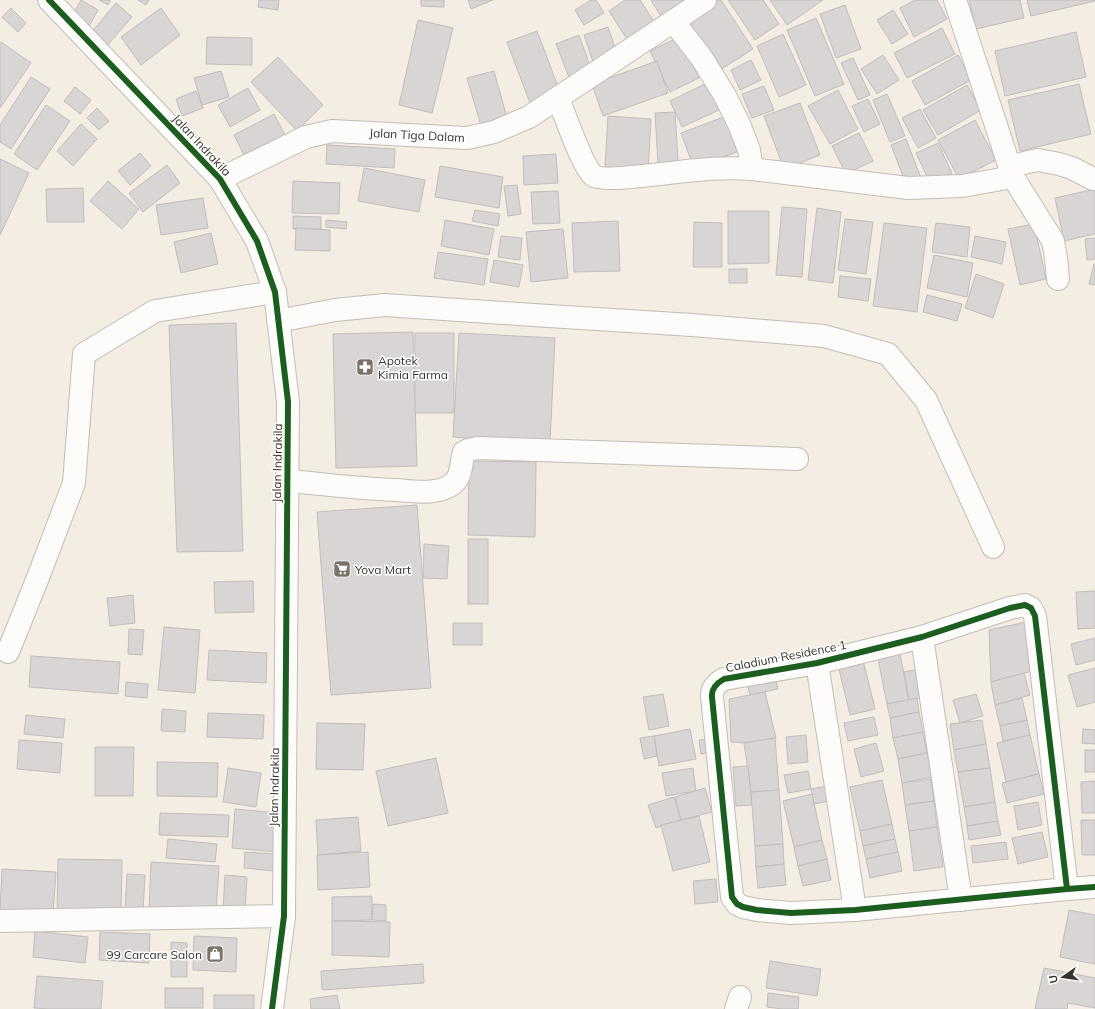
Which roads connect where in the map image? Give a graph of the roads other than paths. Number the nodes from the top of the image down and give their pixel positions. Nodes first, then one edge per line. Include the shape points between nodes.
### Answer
1 (49, 0) edge
2 (705, 0) edge
3 (955, 0) edge
4 (673, 21) junction
5 (558, 98) junction
6 (752, 169) junction
7 (1011, 172) junction
8 (220, 179) junction
9 (1093, 179) dead end
10 (1058, 279) dead end
11 (275, 292) junction
12 (278, 321) junction
13 (797, 459) dead end
14 (288, 481) junction
15 (993, 547) dead end
16 (922, 637) junction
17 (8, 652) dead end
18 (817, 662) junction
19 (1095, 887) edge
20 (1067, 889) junction
21 (961, 900) junction
22 (855, 910) junction
23 (284, 916) junction
24 (0, 921) edge
25 (272, 1009) edge

1 - 8 street, Jalan Indrakila
2 - 4 street, Jalan Tiga Dalam
3 - 7 street
4 - 5 street, Jalan Tiga Dalam
4 - 6 street via 701,57 724,94 749,150
5 - 6 street via 585,165 594,176 628,177 705,169
5 - 8 street, Jalan Tiga Dalam via 529,117 494,132 467,138 332,131 306,137
6 - 7 street via 908,188 962,186
7 - 9 street via 1028,162 1038,160 1072,168
7 - 10 street via 1052,241
8 - 11 street, Jalan Indrakila via 256,241
11 - 12 street, Jalan Indrakila
11 - 17 street via 155,311 84,354 74,483
12 - 14 street, Jalan Indrakila via 288,402
12 - 15 street via 335,310 385,305 824,336 888,354 926,400
13 - 14 street via 478,448 464,452 457,480 445,489 386,490
14 - 23 street, Jalan Indrakila
16 - 18 street, Caladium Residence 1
16 - 20 street, Caladium Residence 1 via 1010,608 1026,605 1031,608 1035,616
16 - 21 street
18 - 22 street, Caladium Residence 1
18 - 22 street, Caladium Residence 1 via 724,679 712,690 732,896 737,904 756,910 791,913
19 - 20 street, Caladium Residence 1
20 - 21 street, Caladium Residence 1
21 - 22 street, Caladium Residence 1
23 - 24 street
23 - 25 street, Jalan Indrakila

